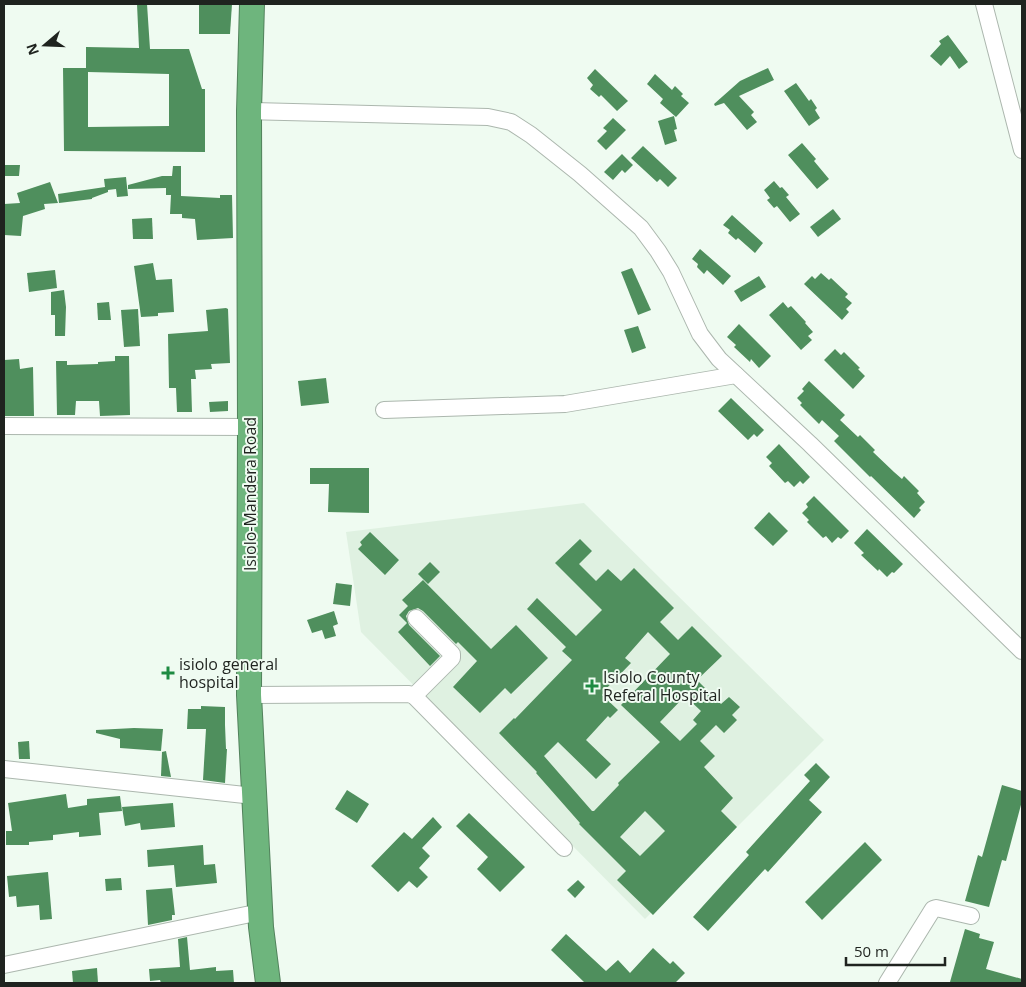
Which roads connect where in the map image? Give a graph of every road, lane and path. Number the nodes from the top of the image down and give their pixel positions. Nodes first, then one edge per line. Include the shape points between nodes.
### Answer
1 (252, 4) edge
2 (984, 4) edge
3 (249, 111) junction
4 (1022, 150) edge
5 (736, 375) junction
6 (384, 410) dead end
7 (4, 426) edge
8 (250, 426) junction
9 (416, 618) dead end
10 (1022, 651) edge
11 (249, 695) junction
12 (414, 696) junction
13 (4, 770) edge
14 (254, 796) junction
15 (564, 848) dead end
16 (260, 912) junction
17 (971, 916) dead end
18 (4, 965) edge
19 (268, 983) edge
20 (887, 983) edge

1 - 3 highway, Isiolo-Mandera Road
2 - 4 street
3 - 5 street via 488,116 511,122 573,169 641,228 671,272 700,334
3 - 8 highway, Isiolo-Mandera Road
5 - 6 street via 565,404
5 - 10 street
7 - 8 street
8 - 11 highway, Isiolo-Mandera Road
9 - 12 street via 452,654 452,658
11 - 12 street
11 - 14 highway, Isiolo-Mandera Road
12 - 15 street
13 - 14 street
14 - 16 highway, Isiolo-Mandera Road
16 - 18 street
16 - 19 highway, Isiolo-Mandera Road
17 - 20 street via 933,909

